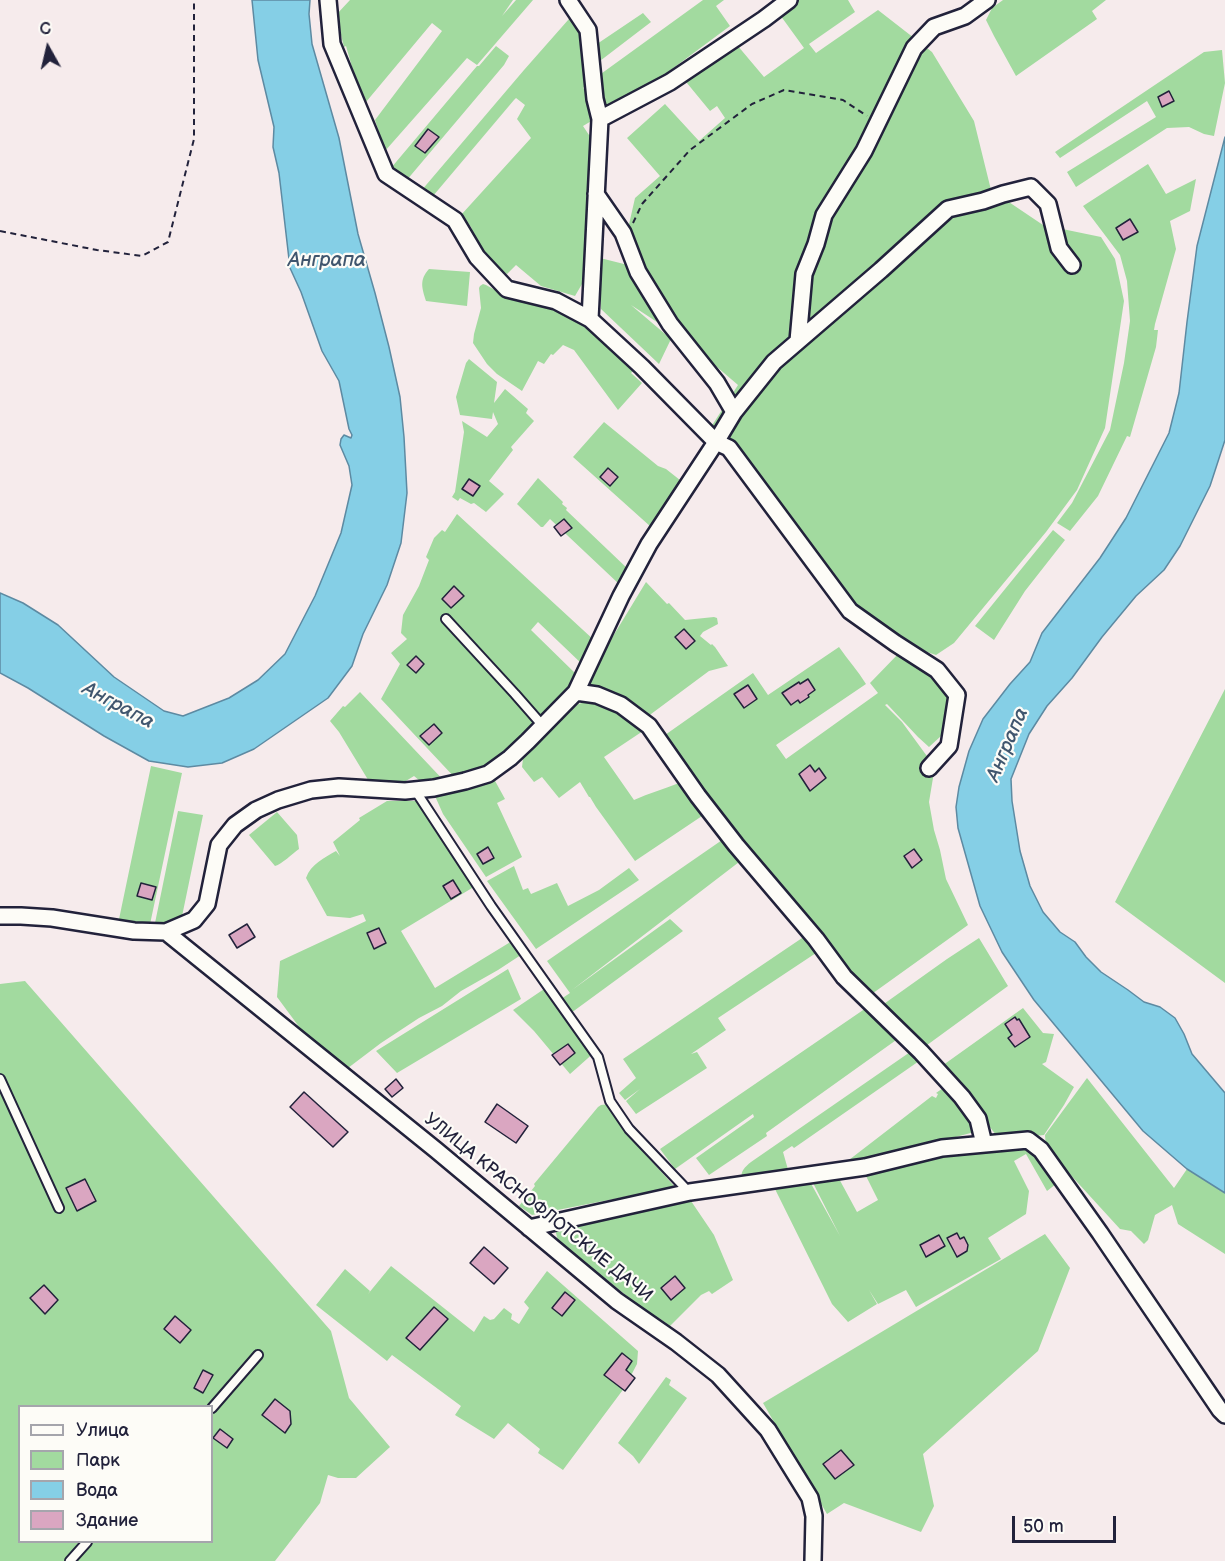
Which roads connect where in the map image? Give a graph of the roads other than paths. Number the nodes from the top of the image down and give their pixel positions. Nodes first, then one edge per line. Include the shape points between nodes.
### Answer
1 (328, 0) edge
2 (568, 0) edge
3 (789, 0) edge
4 (963, 0) edge
5 (987, 0) edge
6 (965, 16) junction
7 (600, 118) junction
8 (596, 194) junction
9 (1072, 265) dead end
10 (590, 319) junction
11 (798, 341) junction
12 (734, 412) junction
13 (716, 442) junction
14 (446, 620) dead end
15 (576, 692) junction
16 (543, 726) junction
17 (929, 768) dead end
18 (415, 790) junction
19 (0, 916) edge
20 (166, 932) junction
21 (0, 1079) edge
22 (984, 1144) junction
23 (690, 1192) junction
24 (59, 1208) dead end
25 (529, 1228) junction
26 (258, 1354) dead end
27 (213, 1407) edge
28 (1225, 1415) edge
29 (86, 1543) edge
30 (70, 1561) edge
31 (813, 1561) edge

1 - 10 street via 332,44 386,174 455,220 477,257 507,289 556,301
2 - 7 street via 588,30
3 - 7 street via 670,82
4 - 6 street
5 - 6 street
6 - 11 street via 934,27 914,48 864,151 824,215 804,274
7 - 8 street
8 - 10 street
8 - 12 street via 623,233 638,272 670,324 717,383
9 - 11 street via 1059,248 1048,204 1031,187 948,209
10 - 13 street
11 - 12 street via 774,362
12 - 13 street
13 - 15 street via 649,544
13 - 17 street via 729,448 850,611 937,670 957,695 949,746
14 - 16 lane
15 - 16 street
15 - 22 street via 621,705 649,726 736,845 844,977 962,1097 978,1119
16 - 18 street via 488,774
18 - 20 street via 311,790 256,810 235,825 219,845 207,904 194,920
18 - 23 lane via 598,1057 610,1101 629,1129
19 - 20 street
20 - 25 street, УЛИЦА КРАСНОФЛОТСКИЕ ДАЧИ
21 - 24 lane
22 - 23 street via 942,1148 865,1167
22 - 28 street via 1028,1140 1041,1150
23 - 25 street
25 - 31 street, УЛИЦА КРАСНОФЛОТСКИЕ ДАЧИ via 616,1301 718,1375 768,1430 810,1498 814,1516
26 - 27 lane
29 - 30 lane

